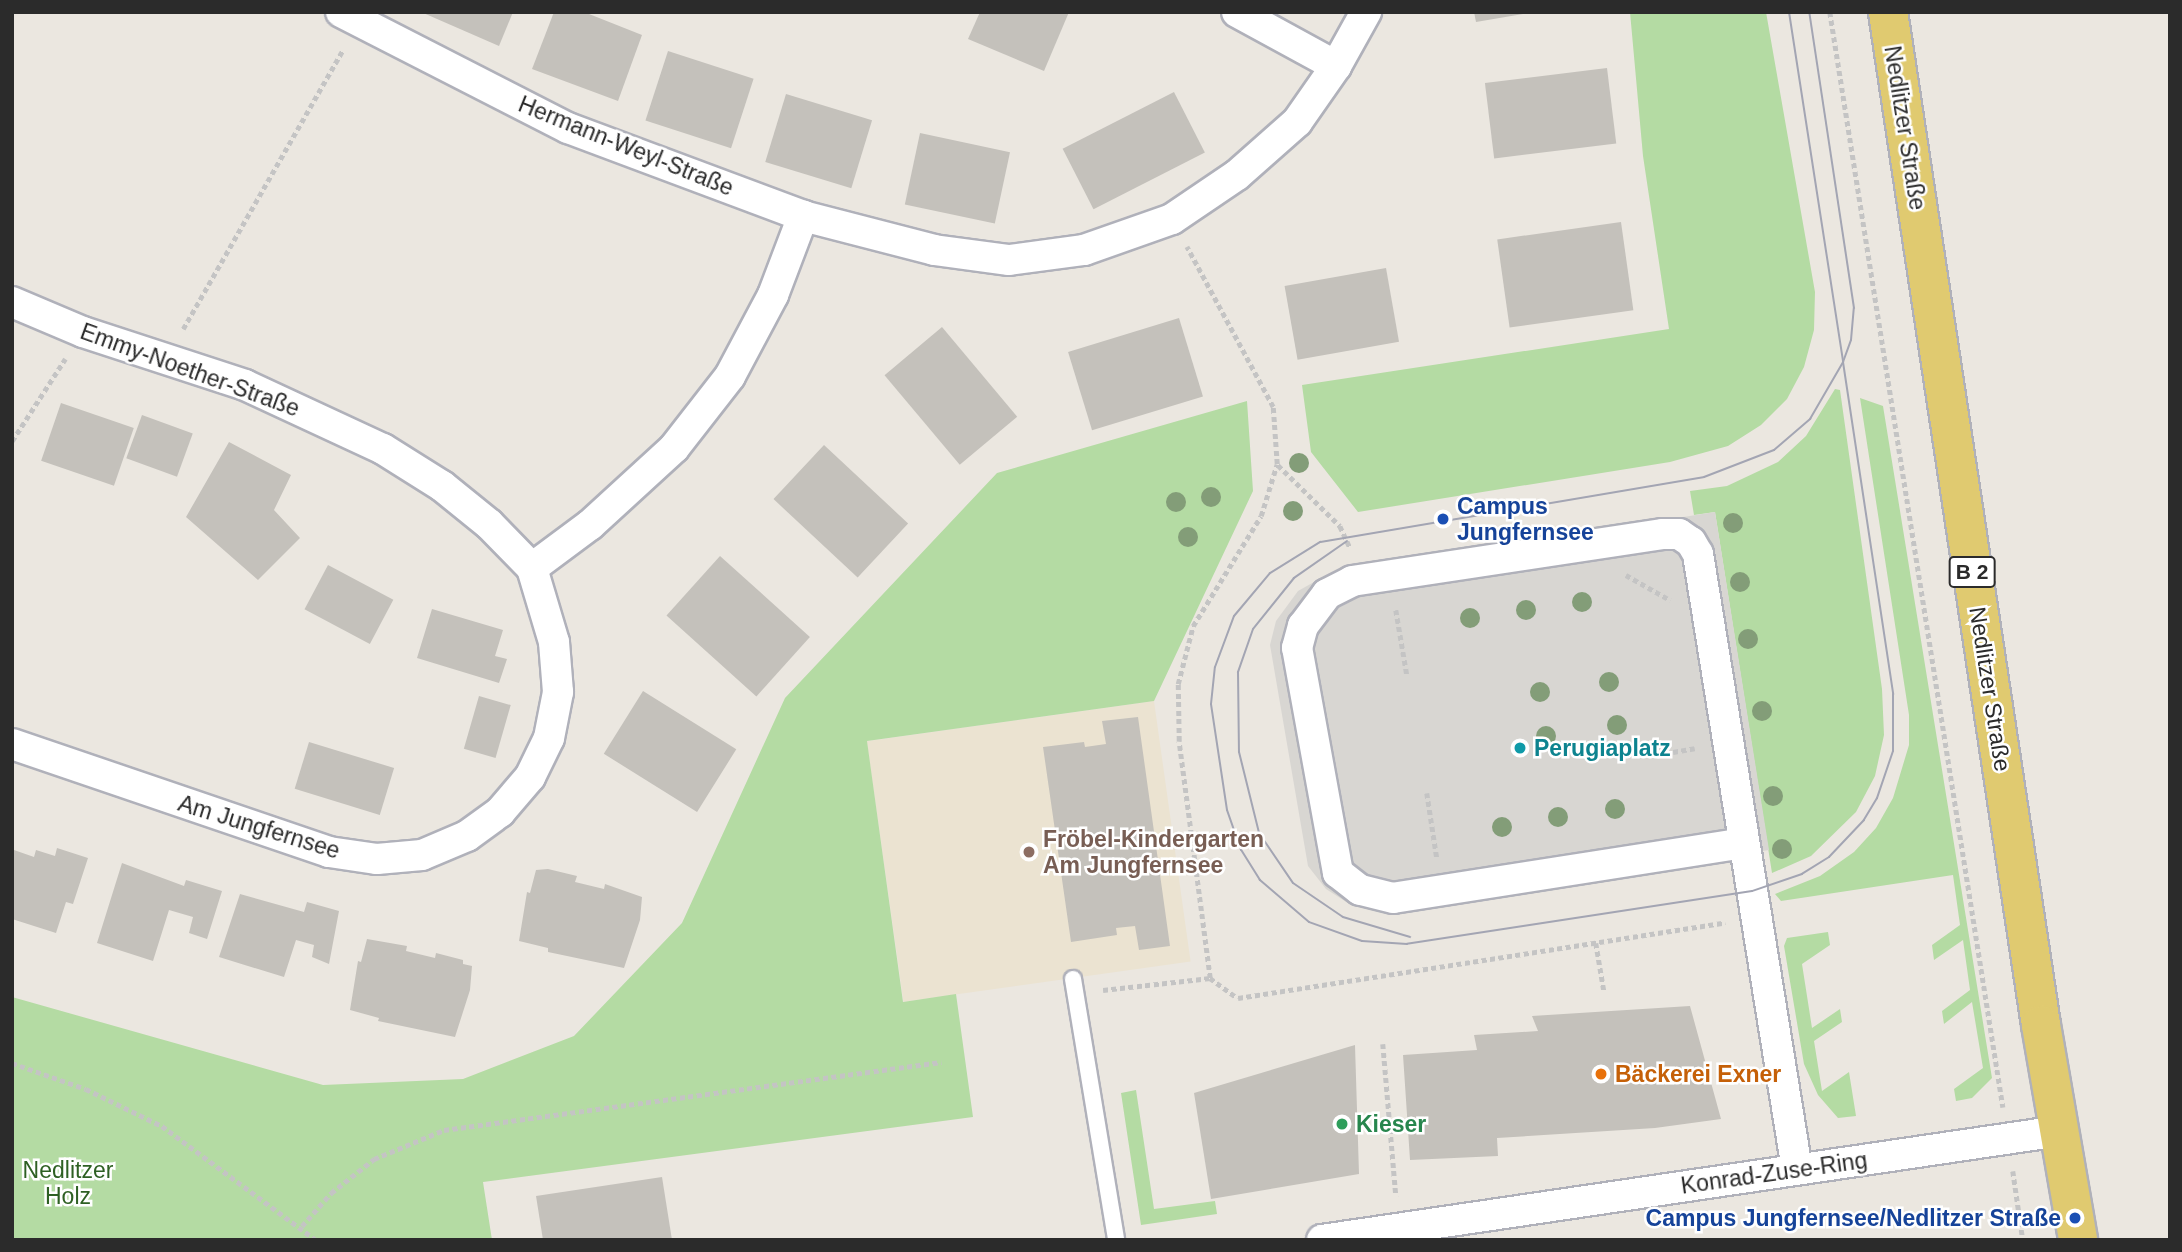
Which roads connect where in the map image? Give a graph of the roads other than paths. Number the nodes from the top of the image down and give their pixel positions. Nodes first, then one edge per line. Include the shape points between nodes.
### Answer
1 (1237, 12) edge
2 (1366, 12) edge
3 (1888, 12) edge
4 (350, 18) edge
5 (1336, 66) junction
6 (803, 216) junction
7 (12, 302) edge
8 (532, 568) junction
9 (12, 744) edge
10 (1744, 844) junction
11 (1074, 986) road end
12 (2059, 1131) junction
13 (1797, 1169) junction
14 (1116, 1240) edge
15 (1322, 1240) edge
16 (2078, 1240) edge

1 - 5 street
2 - 5 street, Hermann-Weyl-Straße
3 - 12 main road, Nedlitzer Straße / B 2
4 - 6 street, Hermann-Weyl-Straße via 568,128
5 - 6 street, Hermann-Weyl-Straße via 1297,122 1237,175 1172,219 1084,250 1009,260 934,250
6 - 8 street via 773,295 722,387 674,448 590,525
7 - 8 street, Emmy-Noether-Straße via 83,332 245,385 383,449 442,486 489,524
8 - 9 street, Am Jungfernsee via 554,642 558,692 549,737 530,777 500,812 467,836 422,855 377,859 329,852
10 - 10 street via 1698,554 1679,534 1352,581 1315,607 1297,648 1338,873 1360,890 1393,898
10 - 13 street via 1742,920
11 - 14 lane
12 - 13 street, Konrad-Zuse-Ring
12 - 16 main road, Nedlitzer Straße / B 2
13 - 15 street, Konrad-Zuse-Ring

